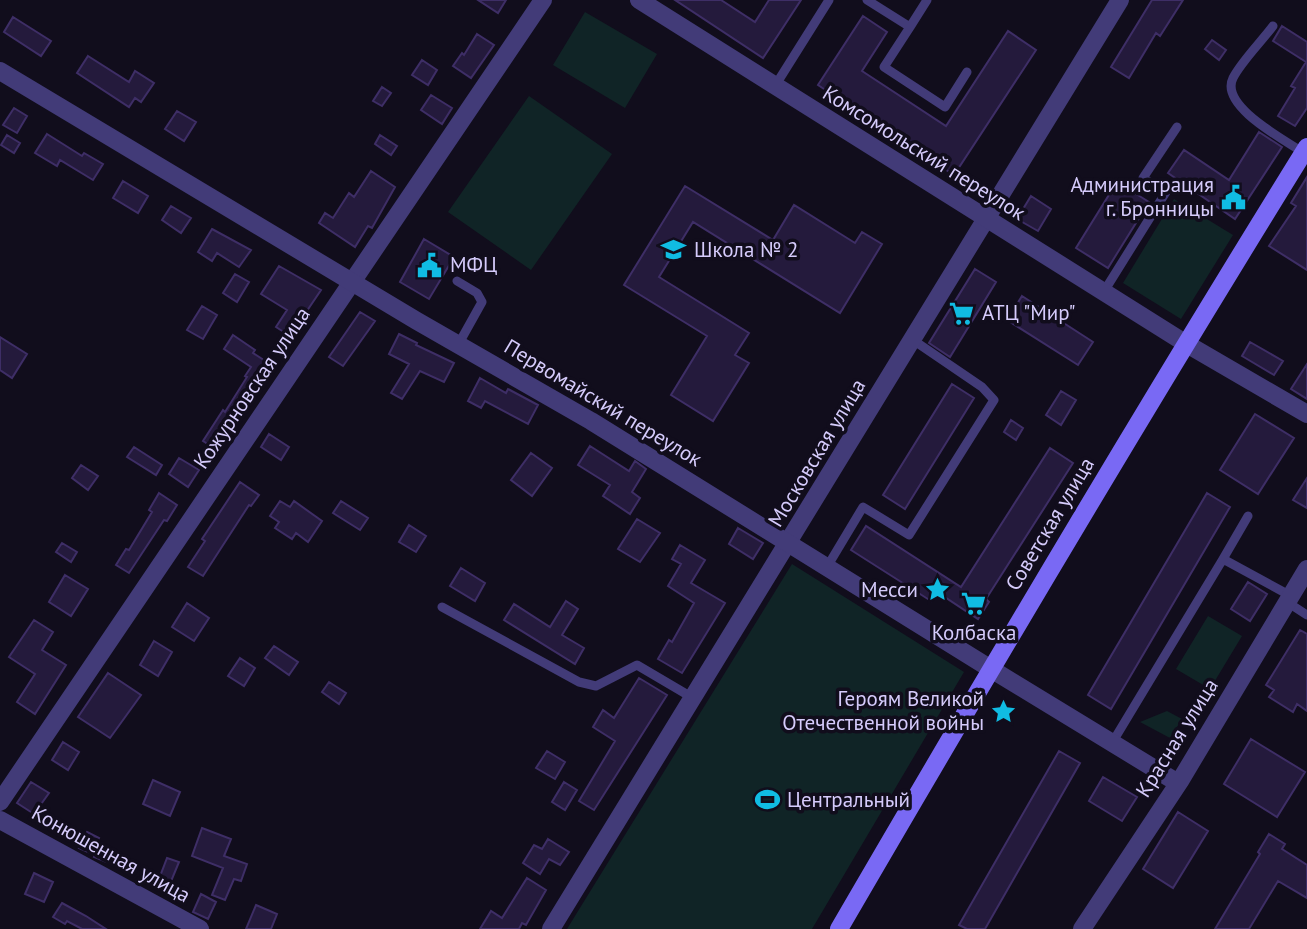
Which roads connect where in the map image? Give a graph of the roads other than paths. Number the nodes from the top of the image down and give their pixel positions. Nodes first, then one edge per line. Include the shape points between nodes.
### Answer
1 (543, 0) edge
2 (639, 0) edge
3 (829, 0) edge
4 (867, 0) edge
5 (927, 0) edge
6 (1120, 0) edge
7 (1273, 26) dead end
8 (910, 27) junction
9 (0, 71) edge
10 (967, 72) dead end
11 (775, 86) junction
12 (1177, 127) dead end
13 (1305, 150) edge
14 (986, 220) junction
15 (351, 281) junction
16 (457, 281) dead end
17 (1104, 293) junction
18 (913, 340) junction
19 (1185, 343) junction
20 (458, 345) junction
21 (1307, 414) edge
22 (1248, 516) dead end
23 (788, 544) junction
24 (1223, 559) junction
25 (827, 567) junction
26 (1307, 569) edge
27 (1289, 599) junction
28 (442, 607) dead end
29 (1307, 615) edge
30 (991, 668) junction
31 (693, 698) junction
32 (1112, 743) junction
33 (1178, 783) junction
34 (0, 802) edge
35 (0, 820) edge
36 (200, 929) edge
37 (551, 929) edge
38 (839, 929) edge
39 (1082, 929) edge

1 - 15 street, Кожурновская улица
2 - 11 street, Комсомольский переулок
3 - 11 lane
4 - 8 lane
5 - 8 lane
6 - 14 street, Московская улица
7 - 13 lane via 1231,80 1231,95 1249,116
8 - 10 lane via 884,67 945,107
9 - 15 street, Первомайский переулок
11 - 14 street, Комсомольский переулок
12 - 17 lane via 1143,178 1166,192
13 - 19 main road, Советская улица
14 - 17 street, Комсомольский переулок
14 - 18 street, Московская улица
15 - 20 street, Первомайский переулок
15 - 34 street, Кожурновская улица
16 - 20 lane via 477,293 482,302
17 - 19 street, Комсомольский переулок
18 - 23 street, Московская улица
18 - 25 lane via 994,400 909,535 863,507
19 - 21 street, Комсомольский переулок
19 - 30 main road, Советская улица
20 - 23 street, Первомайский переулок via 591,421
22 - 24 lane
23 - 25 street, Первомайский переулок
23 - 31 street, Московская улица
24 - 27 lane
24 - 32 lane
25 - 30 street, Первомайский переулок
26 - 27 street, Красная улица
27 - 29 lane
27 - 33 street, Красная улица
28 - 31 lane via 579,682 596,685 637,665
30 - 32 street, Первомайский переулок
30 - 38 main road, Советская улица
31 - 37 street, Московская улица
32 - 33 street, Первомайский переулок
33 - 39 street, Красная улица
35 - 36 street, Конюшенная улица

